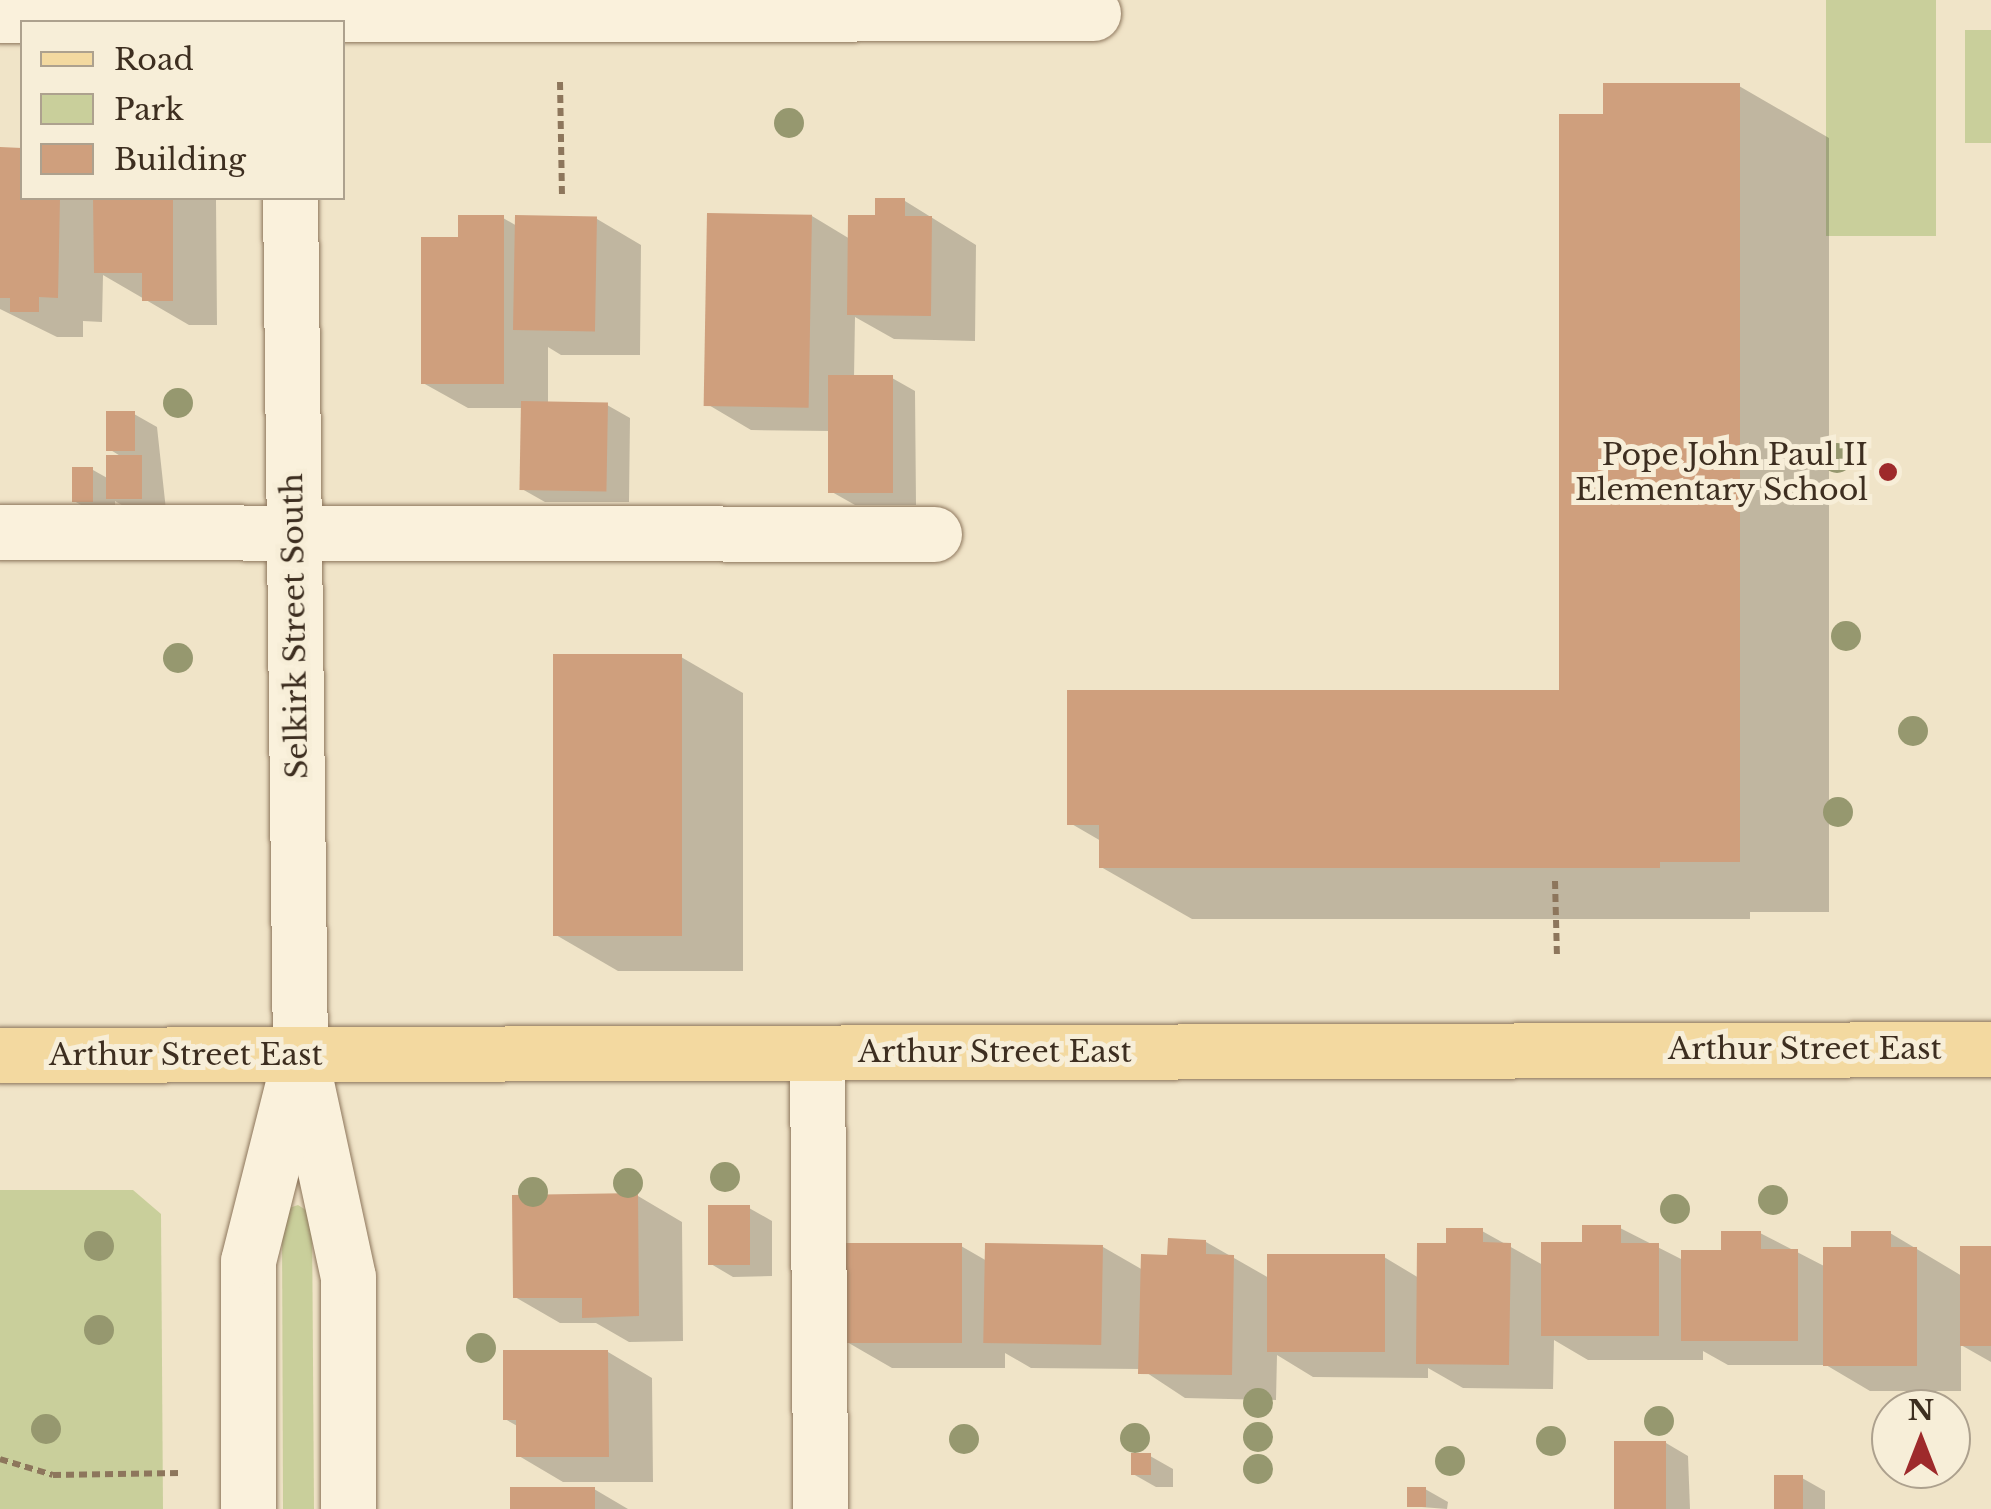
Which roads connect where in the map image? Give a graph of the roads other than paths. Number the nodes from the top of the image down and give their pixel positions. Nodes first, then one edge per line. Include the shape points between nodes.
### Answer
1 (289, 13) edge
2 (1093, 13) dead end
3 (0, 16) edge
4 (290, 200) edge
5 (294, 529) junction
6 (0, 532) edge
7 (934, 534) dead end
8 (1991, 1049) edge
9 (816, 1052) junction
10 (0, 1055) edge
11 (300, 1055) junction
12 (248, 1490) edge
13 (348, 1509) edge
14 (820, 1509) edge

1 - 2 street
1 - 3 street
4 - 5 street, Selkirk Street South
5 - 6 street
5 - 7 street
5 - 11 street, Selkirk Street South
8 - 9 main road, Arthur Street East
9 - 11 main road, Arthur Street East
9 - 14 street
10 - 11 main road, Arthur Street East
11 - 12 street, Selkirk Street South via 248,1261
11 - 13 street, Selkirk Street South via 348,1277

